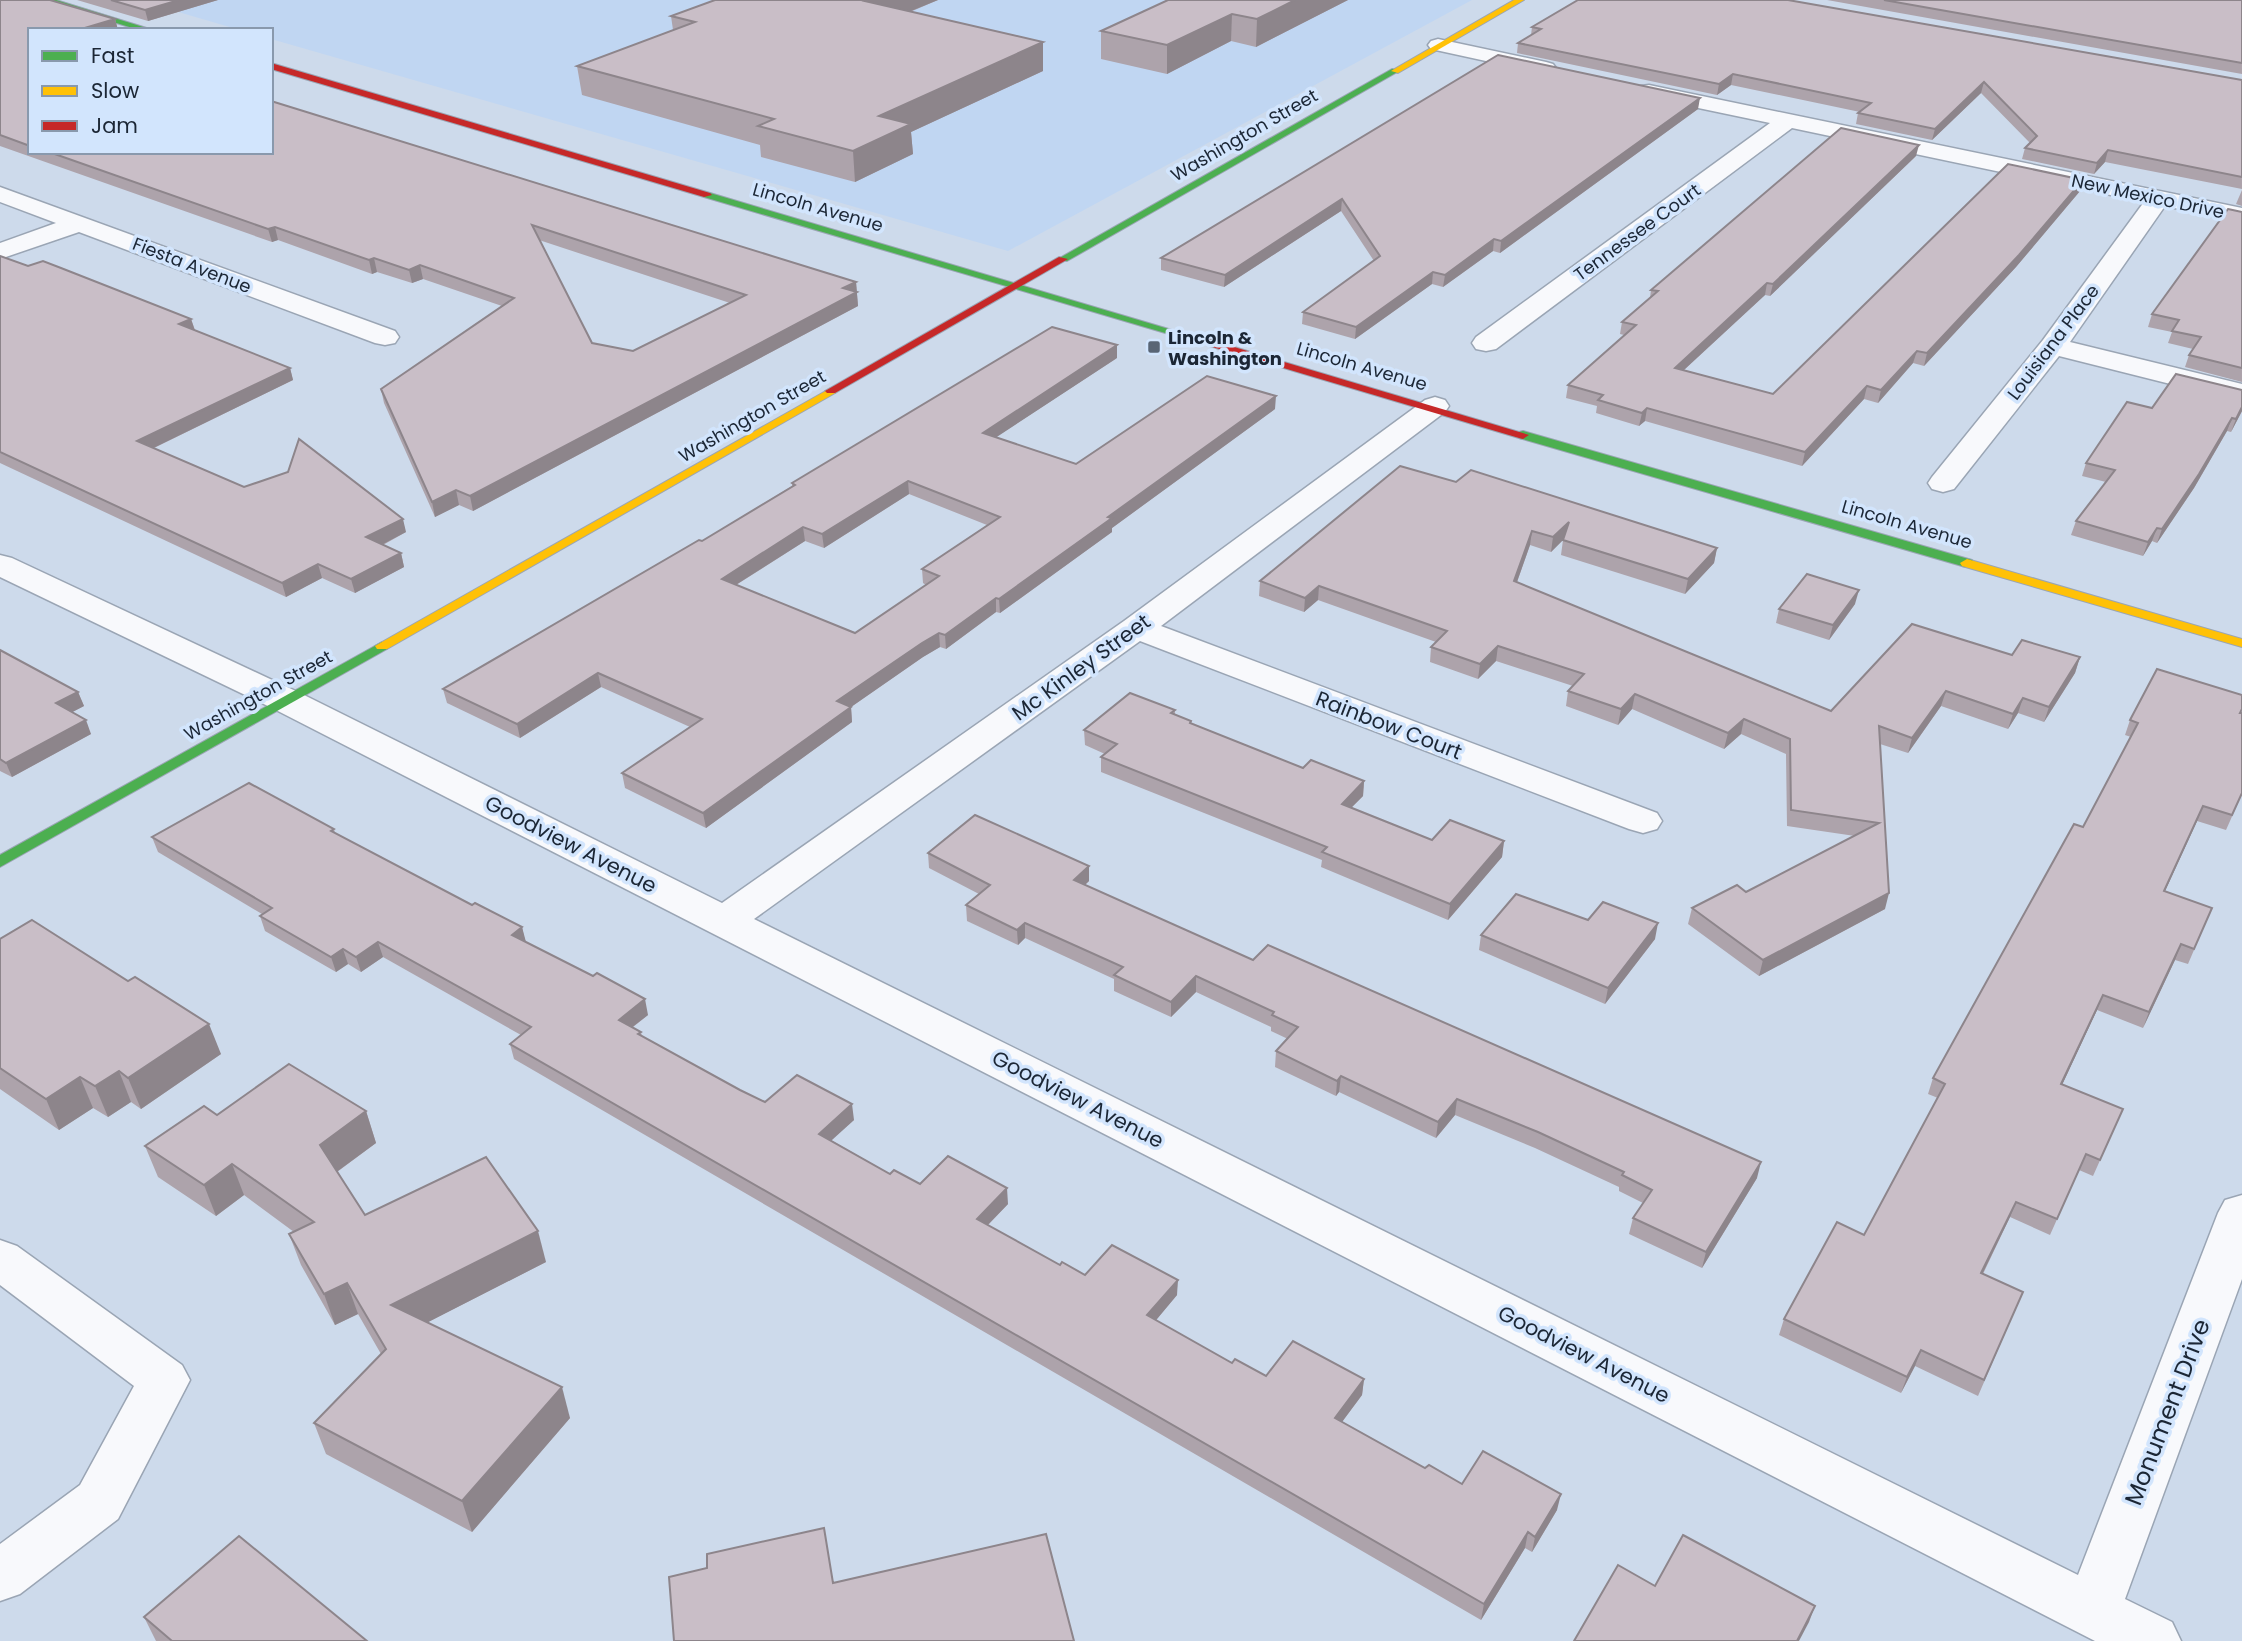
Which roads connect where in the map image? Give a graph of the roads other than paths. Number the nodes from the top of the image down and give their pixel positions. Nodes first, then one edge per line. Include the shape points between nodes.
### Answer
1 (47, 0) edge
2 (1520, 0) edge
3 (142, 28) edge
4 (1438, 45) junction
5 (273, 67) edge
6 (1572, 74) edge
7 (1626, 86) edge
8 (1787, 121) junction
9 (0, 194) edge
10 (2159, 198) junction
11 (2242, 215) edge
12 (79, 223) junction
13 (0, 251) edge
14 (1020, 286) junction
15 (385, 337) dead end
16 (1486, 343) dead end
17 (2053, 346) junction
18 (2242, 393) edge
19 (1435, 406) junction
20 (1943, 482) dead end
21 (0, 565) edge
22 (1136, 628) junction
23 (2242, 643) edge
24 (287, 701) junction
25 (1643, 821) dead end
26 (0, 862) edge
27 (724, 921) junction
28 (2242, 1213) edge
29 (0, 1259) edge
30 (0, 1576) edge
31 (2093, 1611) junction
32 (2152, 1641) edge

1 - 3 street
2 - 4 street, Washington Street
4 - 6 street
4 - 14 street, Washington Street
5 - 14 street, Lincoln Avenue
7 - 8 street, New Mexico Drive
8 - 10 street, New Mexico Drive
8 - 16 street, Tennessee Court
9 - 12 street, Fiesta Avenue
10 - 11 street, New Mexico Drive
10 - 17 street, Louisiana Place
12 - 13 street
12 - 15 street, Fiesta Avenue
14 - 19 street, Lincoln Avenue
14 - 24 street, Washington Street
17 - 18 street
17 - 20 street, Louisiana Place
19 - 22 street, Mc Kinley Street
19 - 23 street, Lincoln Avenue
21 - 24 street, Goodview Avenue
22 - 25 street, Rainbow Court
22 - 27 street, Mc Kinley Street
24 - 26 street, Washington Street
24 - 27 street, Goodview Avenue
27 - 31 street, Goodview Avenue
28 - 31 street, Monument Drive
29 - 30 street via 164,1380 99,1502
31 - 32 street, Goodview Avenue

